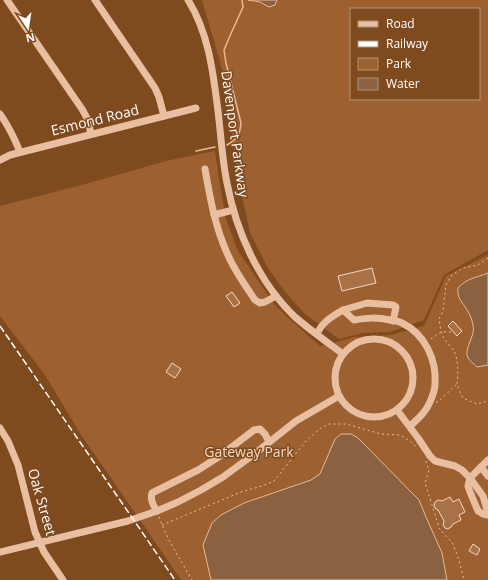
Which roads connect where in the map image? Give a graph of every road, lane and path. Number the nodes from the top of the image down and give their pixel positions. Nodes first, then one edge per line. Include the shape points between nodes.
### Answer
1 (7, 0) edge
2 (95, 0) edge
3 (188, 0) edge
4 (196, 108) dead end
5 (0, 114) edge
6 (164, 116) junction
7 (91, 134) junction
8 (20, 152) junction
9 (0, 160) edge
10 (205, 169) dead end
11 (233, 210) junction
12 (214, 215) junction
13 (488, 258) edge
14 (276, 296) junction
15 (343, 310) junction
16 (393, 321) junction
17 (441, 332) junction
18 (451, 332) dead end
19 (317, 334) junction
20 (425, 343) junction
21 (343, 354) junction
22 (457, 384) junction
23 (339, 396) junction
24 (488, 401) edge
25 (430, 403) junction
26 (398, 410) junction
27 (410, 426) junction
28 (0, 428) edge
29 (269, 442) junction
30 (415, 446) dead end
31 (425, 457) dead end
32 (488, 460) edge
33 (481, 467) junction
34 (488, 476) edge
35 (470, 478) junction
36 (157, 511) junction
37 (488, 514) edge
38 (162, 525) junction
39 (40, 542) junction
40 (0, 552) edge
41 (63, 580) edge
42 (192, 580) edge
43 (464, 580) edge

1 - 7 street via 82,109
2 - 6 street via 155,88
3 - 11 street, Davenport Parkway via 210,53 226,182
4 - 6 street, Esmond Road
5 - 8 street via 10,128
6 - 7 street, Esmond Road
7 - 8 street, Esmond Road
8 - 9 street, Esmond Road
10 - 12 street
11 - 12 street
11 - 14 street, Davenport Parkway via 250,254
12 - 14 street via 226,252 255,300 260,303
13 - 17 path via 478,265 463,268 452,275 446,285 440,319
14 - 19 street, Davenport Parkway via 295,317
15 - 16 street via 354,320 370,317
15 - 16 street via 367,304 393,305 396,307
15 - 19 street via 324,323
16 - 20 street via 401,322 415,331
17 - 18 path
17 - 20 path
17 - 22 path via 456,355
19 - 21 street, Davenport Parkway
20 - 25 street via 434,365 435,386
21 - 23 street via 335,374
21 - 26 street via 358,342 377,339 395,345 402,351 410,363 413,377 409,395
22 - 24 path via 463,398 477,404
22 - 25 path via 438,402
23 - 26 street via 350,409 365,416 376,418
23 - 29 street via 296,421
25 - 27 street
26 - 27 street
27 - 35 street via 434,461 456,466
28 - 39 street, Oak Street via 18,465 34,532
29 - 36 street via 223,477
29 - 36 street via 260,429 254,430 198,470 152,492 153,506
30 - 38 path via 400,435 381,434 346,424 329,424 306,441 274,481
31 - 43 path via 429,470 425,483 434,514 439,528 453,544
32 - 33 street
33 - 34 street
33 - 35 street
35 - 37 street via 483,496
35 - 37 street via 468,486 478,511
36 - 38 path
36 - 39 street via 128,521
38 - 42 path
39 - 40 street
39 - 41 street, Oak Street

